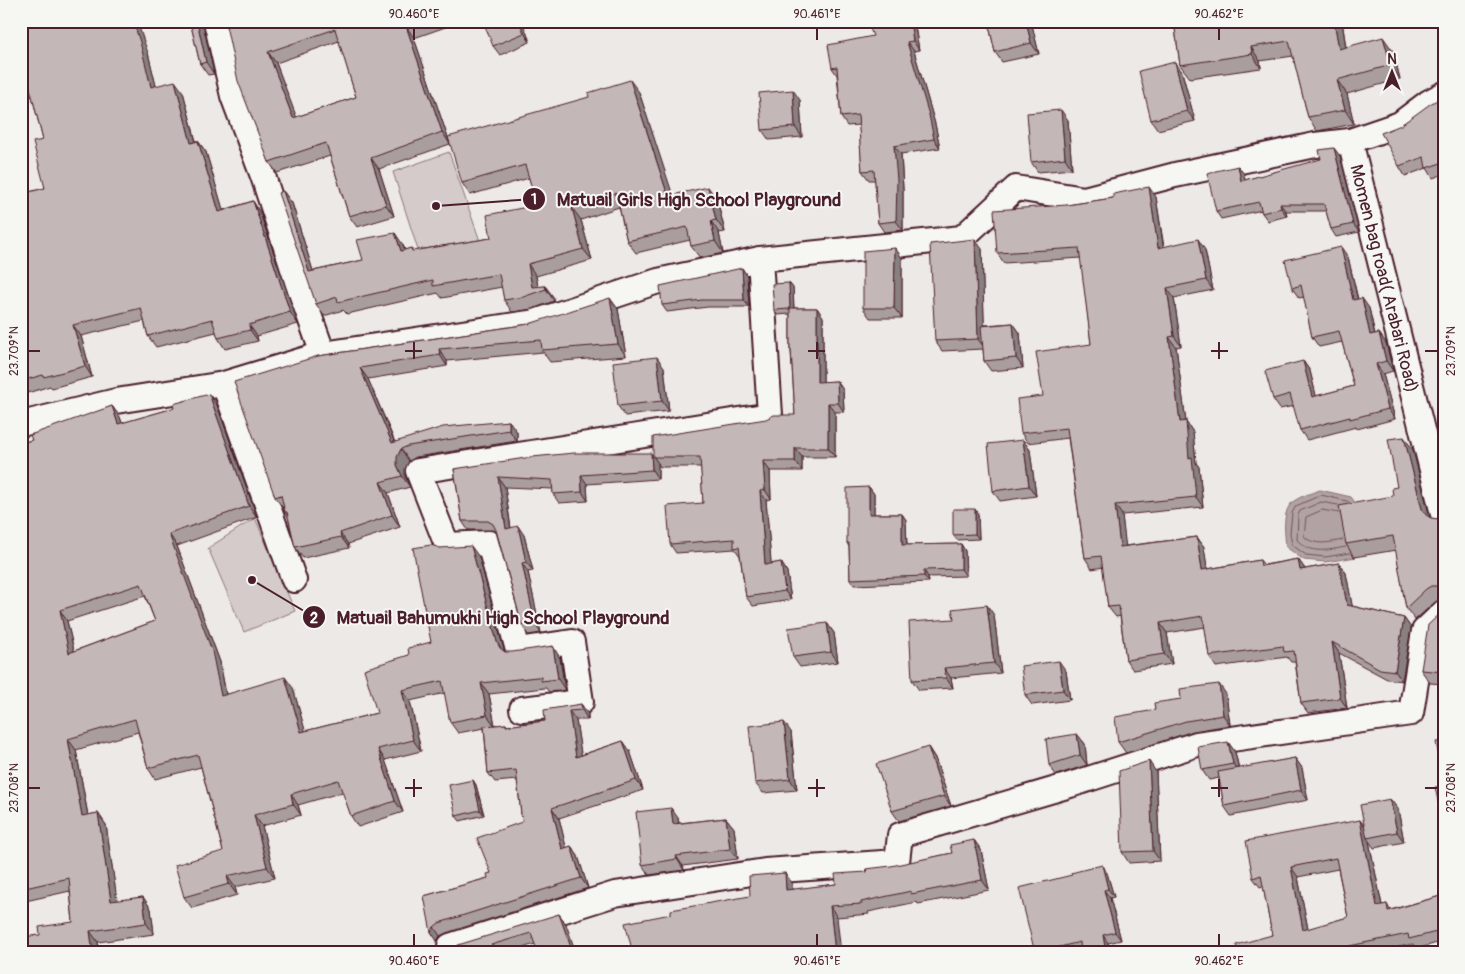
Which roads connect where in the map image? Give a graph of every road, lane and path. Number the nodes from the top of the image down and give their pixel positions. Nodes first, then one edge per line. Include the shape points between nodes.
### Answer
1 (216, 21) edge
2 (1444, 94) edge
3 (1350, 142) junction
4 (760, 259) junction
5 (323, 354) junction
6 (224, 384) junction
7 (21, 424) edge
8 (1444, 518) edge
9 (294, 580) dead end
10 (1444, 612) edge
11 (522, 710) dead end
12 (452, 953) edge

1 - 5 street via 233,96
2 - 3 street, Momen bag road( Arabari Road) via 1400,124
3 - 4 street via 1315,145 1175,175 1084,199 1016,188 962,238
3 - 8 street, Momen bag road( Arabari Road)
4 - 5 street via 658,282 534,322
4 - 11 street via 770,415 418,470 447,545 489,543 518,650 572,642 581,702
5 - 6 street
6 - 7 street via 116,400
6 - 9 street
10 - 12 street via 1424,631 1411,713 1197,744 900,835 897,862 765,871 615,894 450,946

